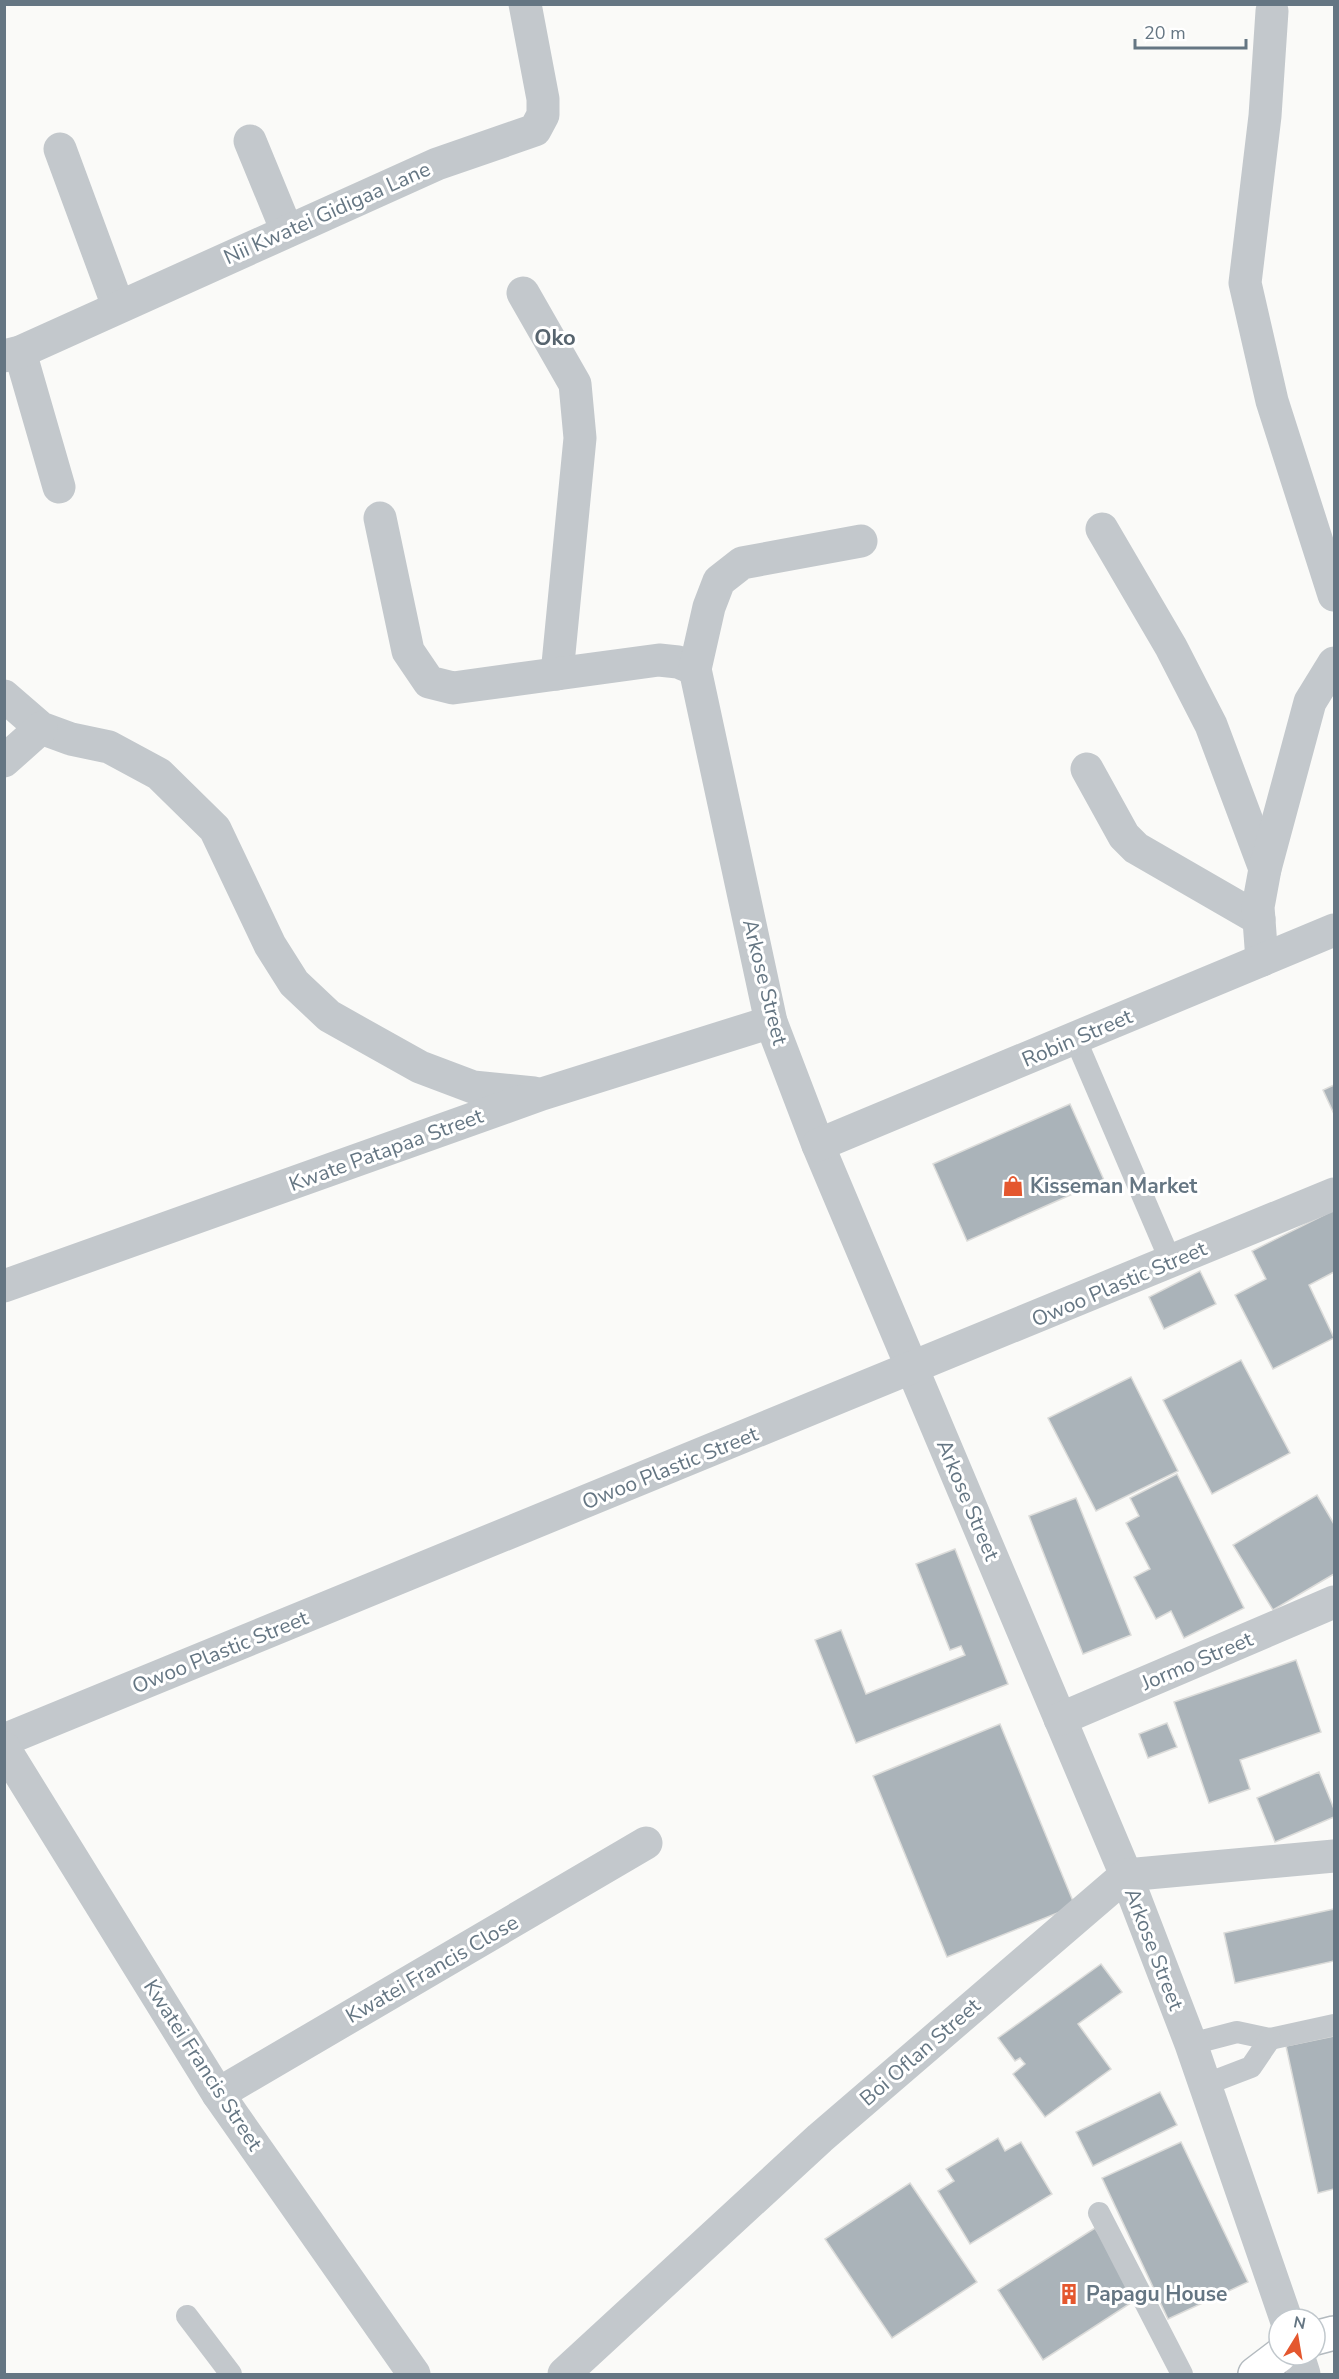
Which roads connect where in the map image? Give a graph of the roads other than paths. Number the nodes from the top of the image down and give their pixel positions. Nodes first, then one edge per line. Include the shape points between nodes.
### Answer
1 (525, 4) edge
2 (1272, 11) dead end
3 (250, 141) dead end
4 (60, 149) dead end
5 (287, 231) junction
6 (523, 293) dead end
7 (118, 306) junction
8 (12, 354) edge
9 (59, 487) dead end
10 (380, 518) dead end
11 (1102, 529) dead end
12 (861, 541) dead end
13 (1335, 595) edge
14 (1335, 663) edge
15 (695, 669) junction
16 (557, 675) junction
17 (4, 696) edge
18 (41, 728) junction
19 (4, 761) edge
20 (1087, 769) dead end
21 (1265, 869) junction
22 (1259, 919) junction
23 (1335, 930) edge
24 (1262, 960) junction
25 (771, 1022) junction
26 (1075, 1038) junction
27 (542, 1094) junction
28 (818, 1145) junction
29 (1335, 1194) edge
30 (1171, 1262) junction
31 (4, 1286) edge
32 (913, 1369) junction
33 (1335, 1602) edge
34 (1060, 1719) junction
35 (4, 1740) edge
36 (4, 1748) edge
37 (646, 1843) dead end
38 (1335, 1856) edge
39 (1125, 1875) junction
40 (1335, 2025) edge
41 (1270, 2039) junction
42 (1191, 2044) junction
43 (1204, 2085) junction
44 (218, 2094) junction
45 (1100, 2213) dead end
46 (1282, 2307) edge
47 (187, 2316) dead end
48 (1267, 2365) edge
49 (231, 2374) edge
50 (414, 2374) edge
51 (564, 2374) edge
52 (1182, 2374) edge
53 (1255, 2374) edge

1 - 5 street, Nii Kwatei Gidigaa Lane via 543,99 543,115 535,130 454,157
2 - 13 street via 1265,116 1245,283 1272,401
3 - 5 street
4 - 7 street
5 - 7 street, Nii Kwatei Gidigaa Lane
6 - 16 street via 575,384 579,412 580,438
7 - 8 street, Nii Kwatei Gidigaa Lane
8 - 9 street
10 - 16 street via 408,651 429,682 453,688
11 - 21 street via 1211,725
12 - 15 street via 742,563 719,580
14 - 21 street via 1310,702
15 - 16 street via 659,660
15 - 25 street, Arkose Street
17 - 18 street
18 - 19 street
18 - 27 street via 109,747 159,774 215,829 270,945 294,982 329,1016 420,1066 473,1087
20 - 22 street via 1124,836 1136,848
21 - 22 street
22 - 24 street
23 - 24 street, Robin Street
24 - 26 street, Robin Street
25 - 27 street, Kwate Patapaa Street
25 - 28 street, Arkose Street
26 - 28 street, Robin Street
26 - 30 lane
27 - 31 street, Kwate Patapaa Street
28 - 32 street, Arkose Street
29 - 30 street, Owoo Plastic Street
30 - 32 street, Owoo Plastic Street
32 - 34 street, Arkose Street
32 - 35 street, Owoo Plastic Street
33 - 34 street, Jormo Street
34 - 39 street, Arkose Street
36 - 44 street, Kwatei Francis Street
37 - 44 street, Kwatei Francis Close
38 - 39 street
39 - 42 street, Arkose Street
39 - 51 street, Boi Oflan Street via 820,2138
40 - 41 lane
41 - 42 lane via 1237,2032
41 - 43 lane via 1251,2067
42 - 43 street, Arkose Street
43 - 46 street, Arkose Street
44 - 50 street, Kwatei Francis Street
45 - 52 lane
47 - 49 lane
48 - 53 main road

